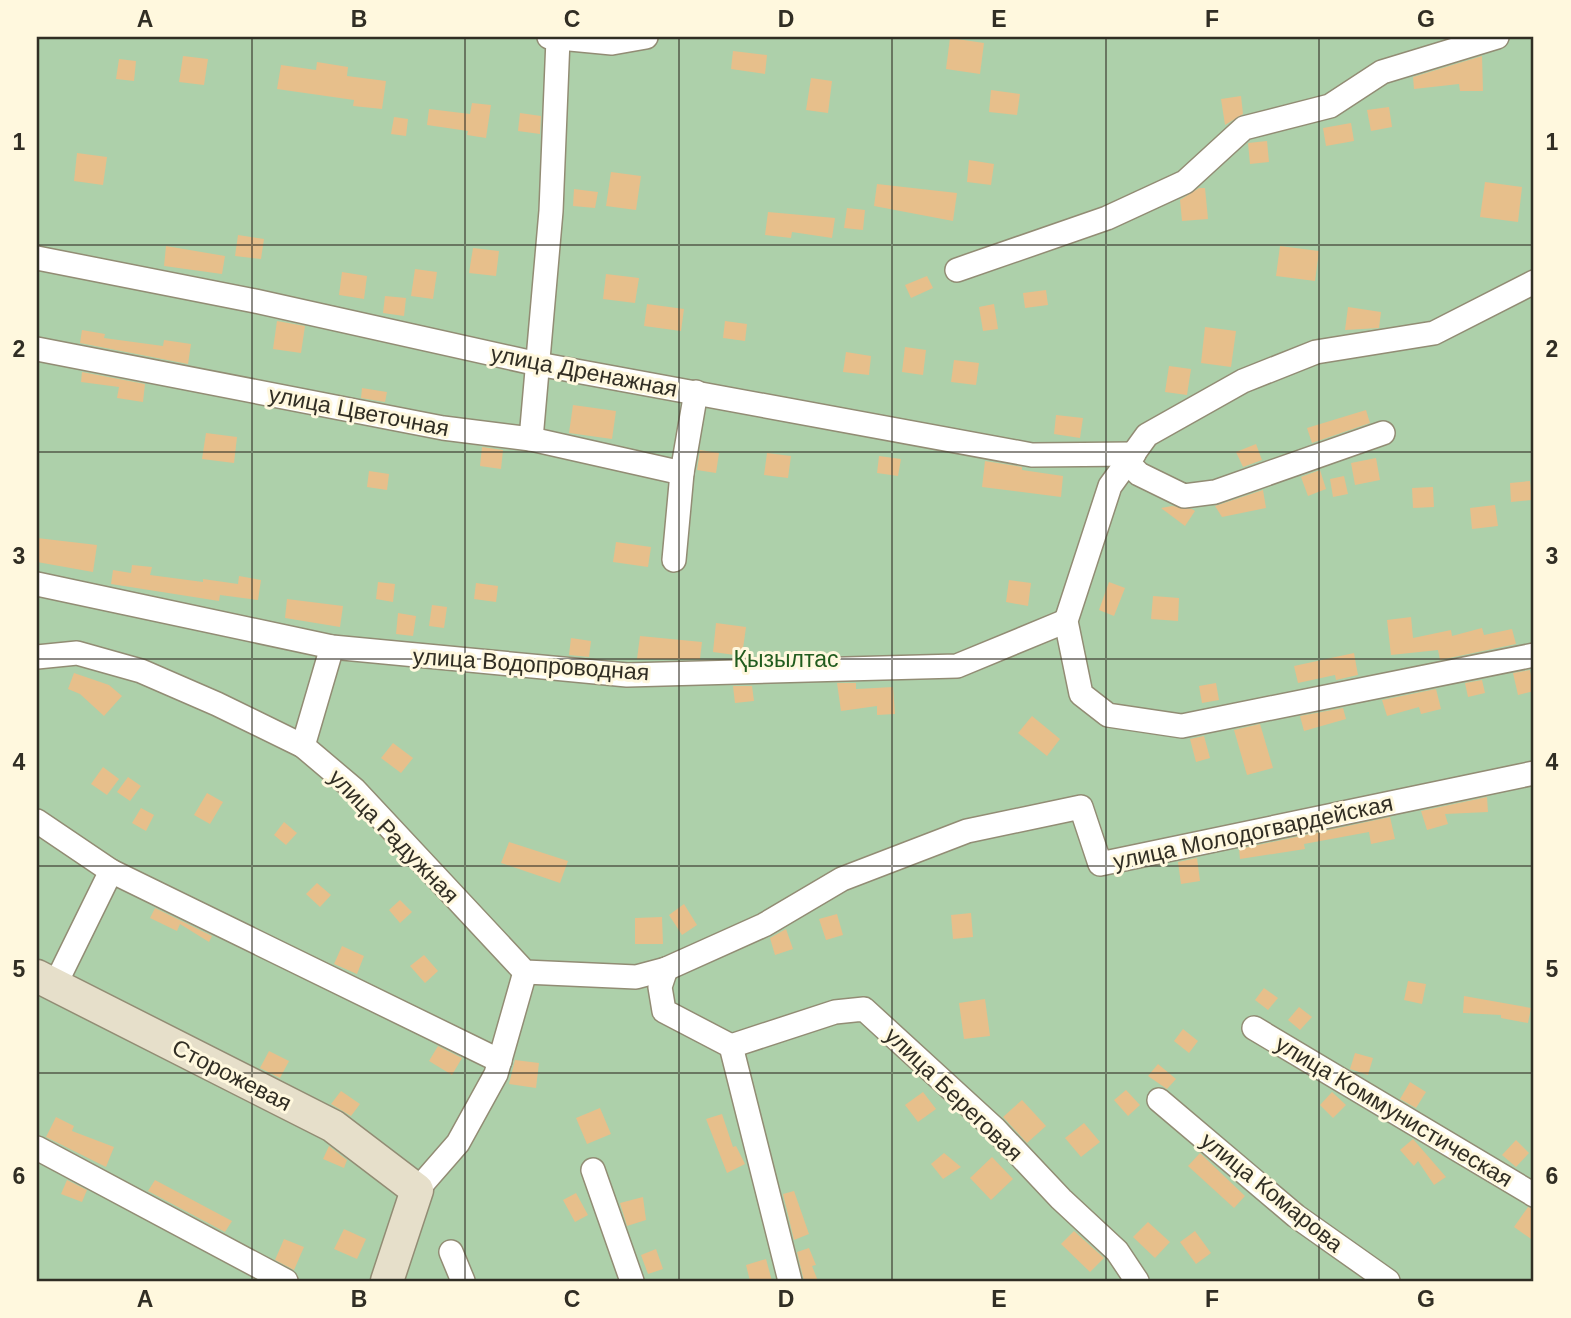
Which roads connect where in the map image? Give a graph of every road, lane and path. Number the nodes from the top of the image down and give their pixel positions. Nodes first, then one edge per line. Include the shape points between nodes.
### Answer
1 (554, 37) edge
2 (646, 37) edge
3 (1497, 37) edge
4 (37, 258) edge
5 (957, 270) dead end
6 (1534, 282) edge
7 (37, 349) edge
8 (538, 363) junction
9 (696, 392) junction
10 (1384, 433) dead end
11 (531, 439) junction
12 (1131, 458) junction
13 (682, 473) junction
14 (674, 560) dead end
15 (37, 584) edge
16 (1066, 621) junction
17 (332, 647) junction
18 (1534, 655) edge
19 (37, 657) edge
20 (303, 746) junction
21 (1534, 773) edge
22 (37, 821) edge
23 (111, 871) junction
24 (666, 969) junction
25 (525, 972) junction
26 (46, 981) edge
27 (1254, 1028) dead end
28 (731, 1046) junction
29 (500, 1061) junction
30 (1159, 1100) dead end
31 (37, 1148) edge
32 (593, 1170) dead end
33 (418, 1190) junction
34 (1534, 1195) edge
35 (452, 1252) dead end
36 (286, 1281) edge
37 (387, 1281) edge
38 (463, 1281) edge
39 (632, 1281) edge
40 (790, 1281) edge
41 (1137, 1281) edge
42 (1388, 1281) edge

1 - 2 street via 612,43
1 - 8 street via 551,211
3 - 5 street via 1382,72 1330,106 1244,128 1185,181 1107,218
4 - 8 street, улица Дренажная
6 - 12 street via 1434,333 1316,352 1243,381 1147,435
7 - 11 street, улица Цветочная via 443,428
8 - 9 street, улица Дренажная
8 - 11 street
9 - 12 street, улица Дренажная via 1032,455
9 - 13 street
10 - 12 street via 1215,492 1184,496 1139,474
11 - 13 street, улица Цветочная
12 - 16 street via 1110,486
13 - 14 street
15 - 17 street, улица Водопроводная
16 - 17 street, улица Водопроводная via 957,666 627,675
16 - 18 street via 1081,694 1108,715 1181,726
17 - 20 street
19 - 20 street, улица Радужная via 78,653 141,671
20 - 25 street, улица Радужная via 355,790
21 - 24 street, улица Молодогвардейская via 1100,864 1081,807 1012,820 967,831 842,879 765,925
22 - 23 street
23 - 26 street
23 - 29 street
24 - 25 street via 636,977
24 - 28 street via 660,988 664,1011
25 - 29 street
26 - 33 street, Сторожевая via 333,1126
27 - 34 street, улица Коммунистическая
28 - 40 street
28 - 41 street, улица Береговая via 835,1012 864,1009 994,1128 1117,1251
29 - 33 street via 458,1143
30 - 42 street, улица Комарова via 1296,1216
31 - 36 street
32 - 39 street
33 - 37 street
35 - 38 street

